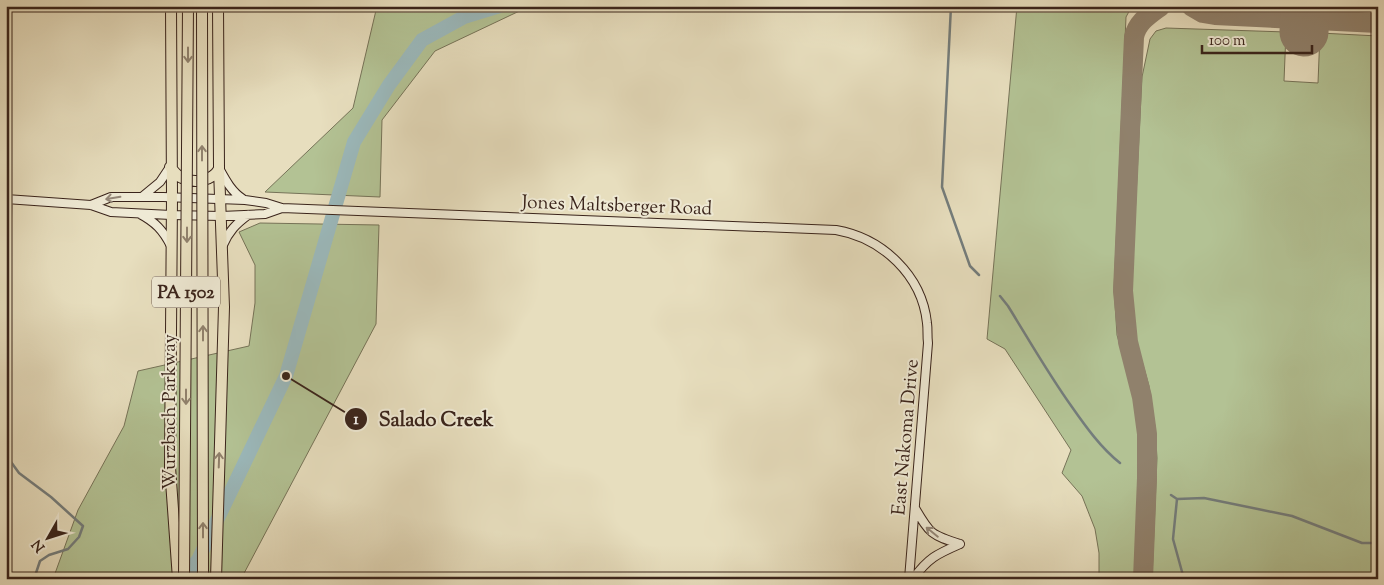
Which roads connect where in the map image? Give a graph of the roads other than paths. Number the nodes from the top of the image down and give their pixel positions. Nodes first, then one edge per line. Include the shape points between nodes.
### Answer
1 (171, 6) edge
2 (188, 6) edge
3 (202, 6) edge
4 (218, 6) edge
5 (170, 167) junction
6 (219, 169) junction
7 (141, 196) junction
8 (172, 197) junction
9 (7, 199) edge
10 (220, 199) junction
11 (245, 200) junction
12 (92, 205) junction
13 (282, 208) junction
14 (138, 213) junction
15 (172, 215) junction
16 (248, 215) junction
17 (221, 216) junction
18 (171, 247) junction
19 (222, 247) junction
20 (6, 273) edge
21 (920, 299) joint
22 (914, 507) junction
23 (178, 579) edge
24 (184, 579) edge
25 (203, 579) edge
26 (216, 579) edge
27 (909, 579) edge
28 (913, 579) edge

1 - 5 highway
2 -> 24 highway, Wurzbach Parkway / PA 1502, bridge
25 -> 3 highway, Wurzbach Parkway / PA 1502, bridge
4 - 6 highway
5 - 6 highway via 188,180 206,180 216,175
5 - 7 main road via 159,183
5 - 8 highway
6 - 10 highway
6 - 11 main road via 226,183
7 - 8 main road, Jones Maltsberger Road
7 -> 12 main road, Jones Maltsberger Road via 111,197
8 - 10 main road, Jones Maltsberger Road
8 - 15 highway
9 - 12 main road, Jones Maltsberger Road
9 - 20 street
10 - 11 main road, Jones Maltsberger Road
10 - 17 highway
11 - 13 main road, Jones Maltsberger Road
12 - 14 main road, Jones Maltsberger Road via 111,212
13 - 16 main road, Jones Maltsberger Road via 266,214
13 - 21 main road, Jones Maltsberger Road via 836,230 859,236 886,252 903,267
14 - 15 main road, Jones Maltsberger Road
14 - 18 main road via 159,226
15 - 17 main road, Jones Maltsberger Road
15 - 18 highway
16 - 17 main road, Jones Maltsberger Road
16 - 19 main road via 229,233
17 - 19 highway
18 - 23 highway via 170,466
26 -> 19 highway via 224,307
21 - 22 main road, East Nakoma Drive via 927,322 928,343
22 - 27 main road, East Nakoma Drive
28 -> 22 main road via 936,554 960,544 935,536 926,529

